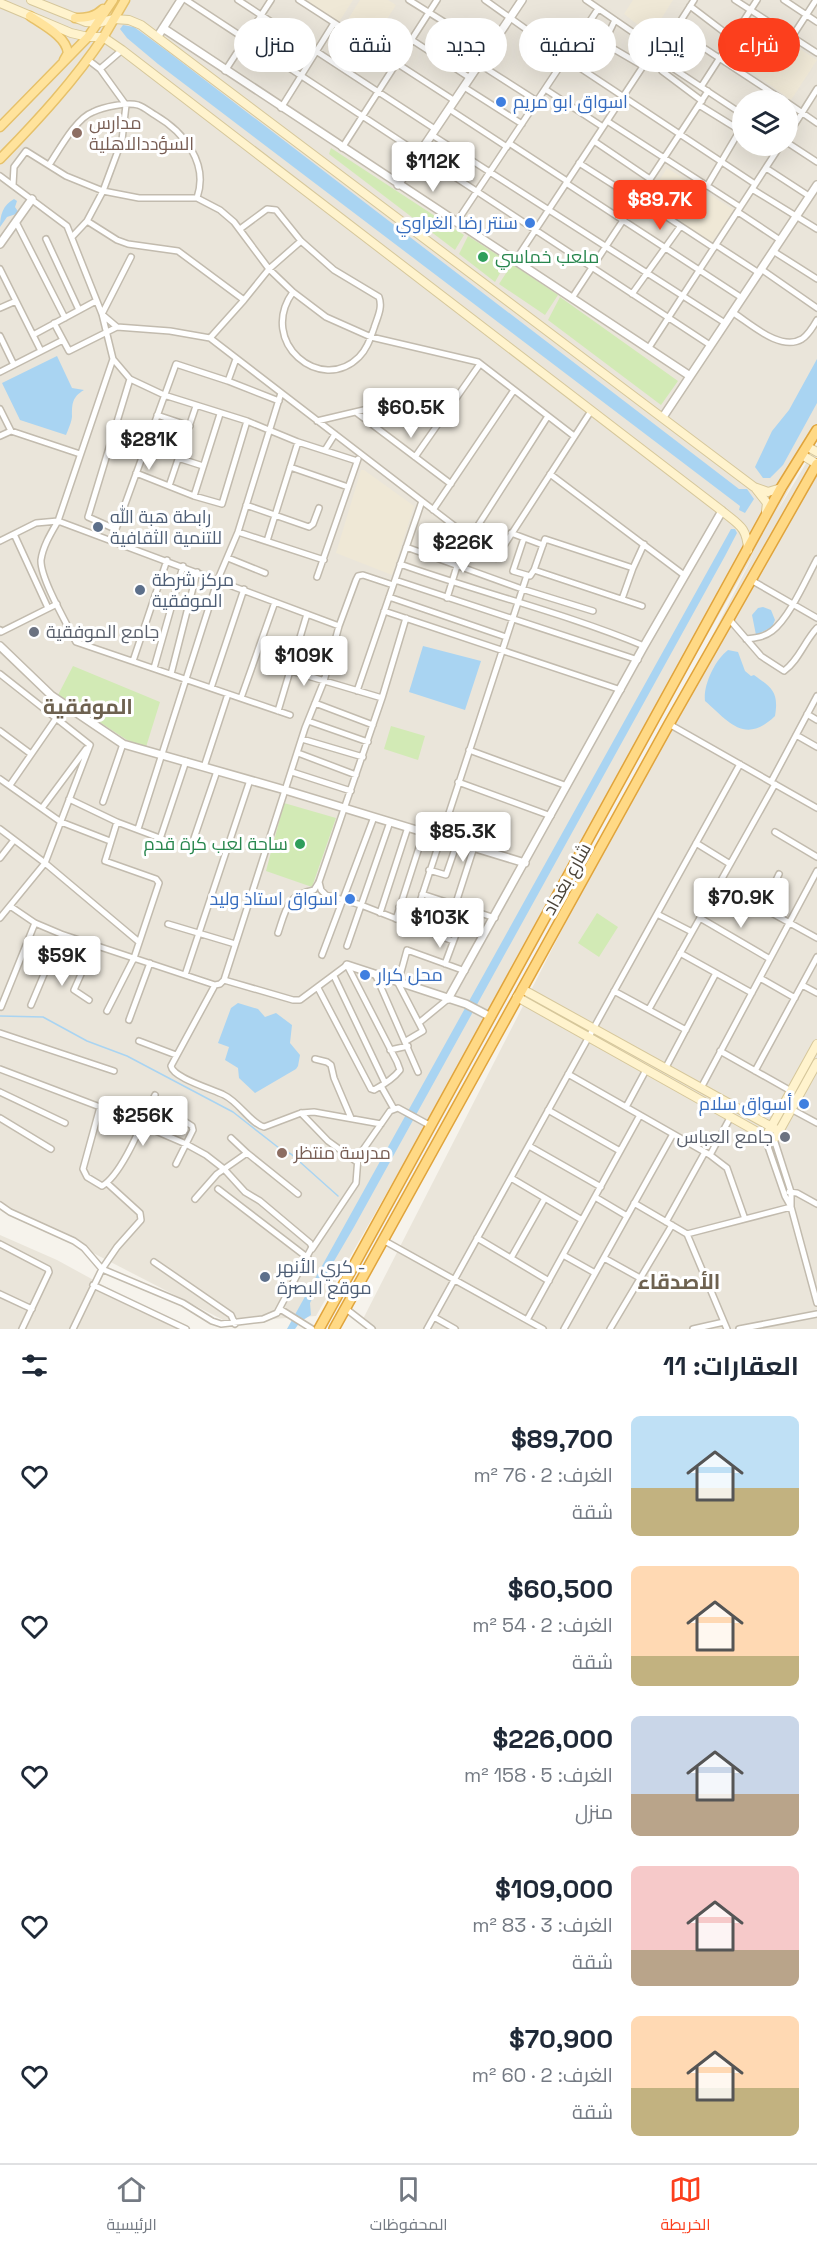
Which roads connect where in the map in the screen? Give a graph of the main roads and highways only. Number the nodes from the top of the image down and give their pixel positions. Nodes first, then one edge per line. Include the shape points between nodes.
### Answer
1 (31, 0) edge
2 (112, 0) edge
3 (125, 0) edge
4 (0, 3) edge
5 (30, 16) junction
6 (75, 18) junction
7 (114, 19) junction
8 (98, 23) junction
9 (88, 37) junction
10 (103, 37) junction
11 (60, 68) junction
12 (0, 127) edge
13 (0, 159) edge
14 (817, 430) edge
15 (805, 451) junction
16 (817, 452) edge
17 (817, 464) edge
18 (754, 488) junction
19 (782, 488) junction
20 (743, 529) junction
21 (748, 552) junction
22 (520, 993) junction
23 (817, 1044) edge
24 (817, 1063) edge
25 (771, 1127) junction
26 (776, 1135) junction
27 (765, 1138) junction
28 (319, 1329) edge
29 (334, 1329) edge

1 - 6 main road
2 - 6 main road via 99,14
2 - 8 main road
3 - 7 main road
4 - 5 main road
5 - 9 main road
5 - 11 main road via 65,43 68,53
6 - 8 main road
7 - 8 main road
7 - 10 main road
7 - 18 main road via 129,20 158,36
8 - 9 main road
9 - 10 main road
9 - 11 main road
10 - 13 main road via 32,126
10 - 20 main road
11 - 12 main road
14 - 15 highway, شارع بغداد
15 - 16 main road
15 - 17 main road
15 - 19 highway, شارع بغداد
17 - 22 highway, شارع بغداد
18 - 19 main road via 768,492
18 - 20 main road via 764,497 767,507 756,527
19 - 21 highway, شارع بغداد
20 - 21 main road
21 - 28 highway, شارع بغداد via 428,1124
22 - 25 main road
22 - 27 main road via 588,1038
22 - 29 highway, شارع بغداد
23 - 25 main road
24 - 26 main road
25 - 26 main road
25 - 27 main road
26 - 27 main road

